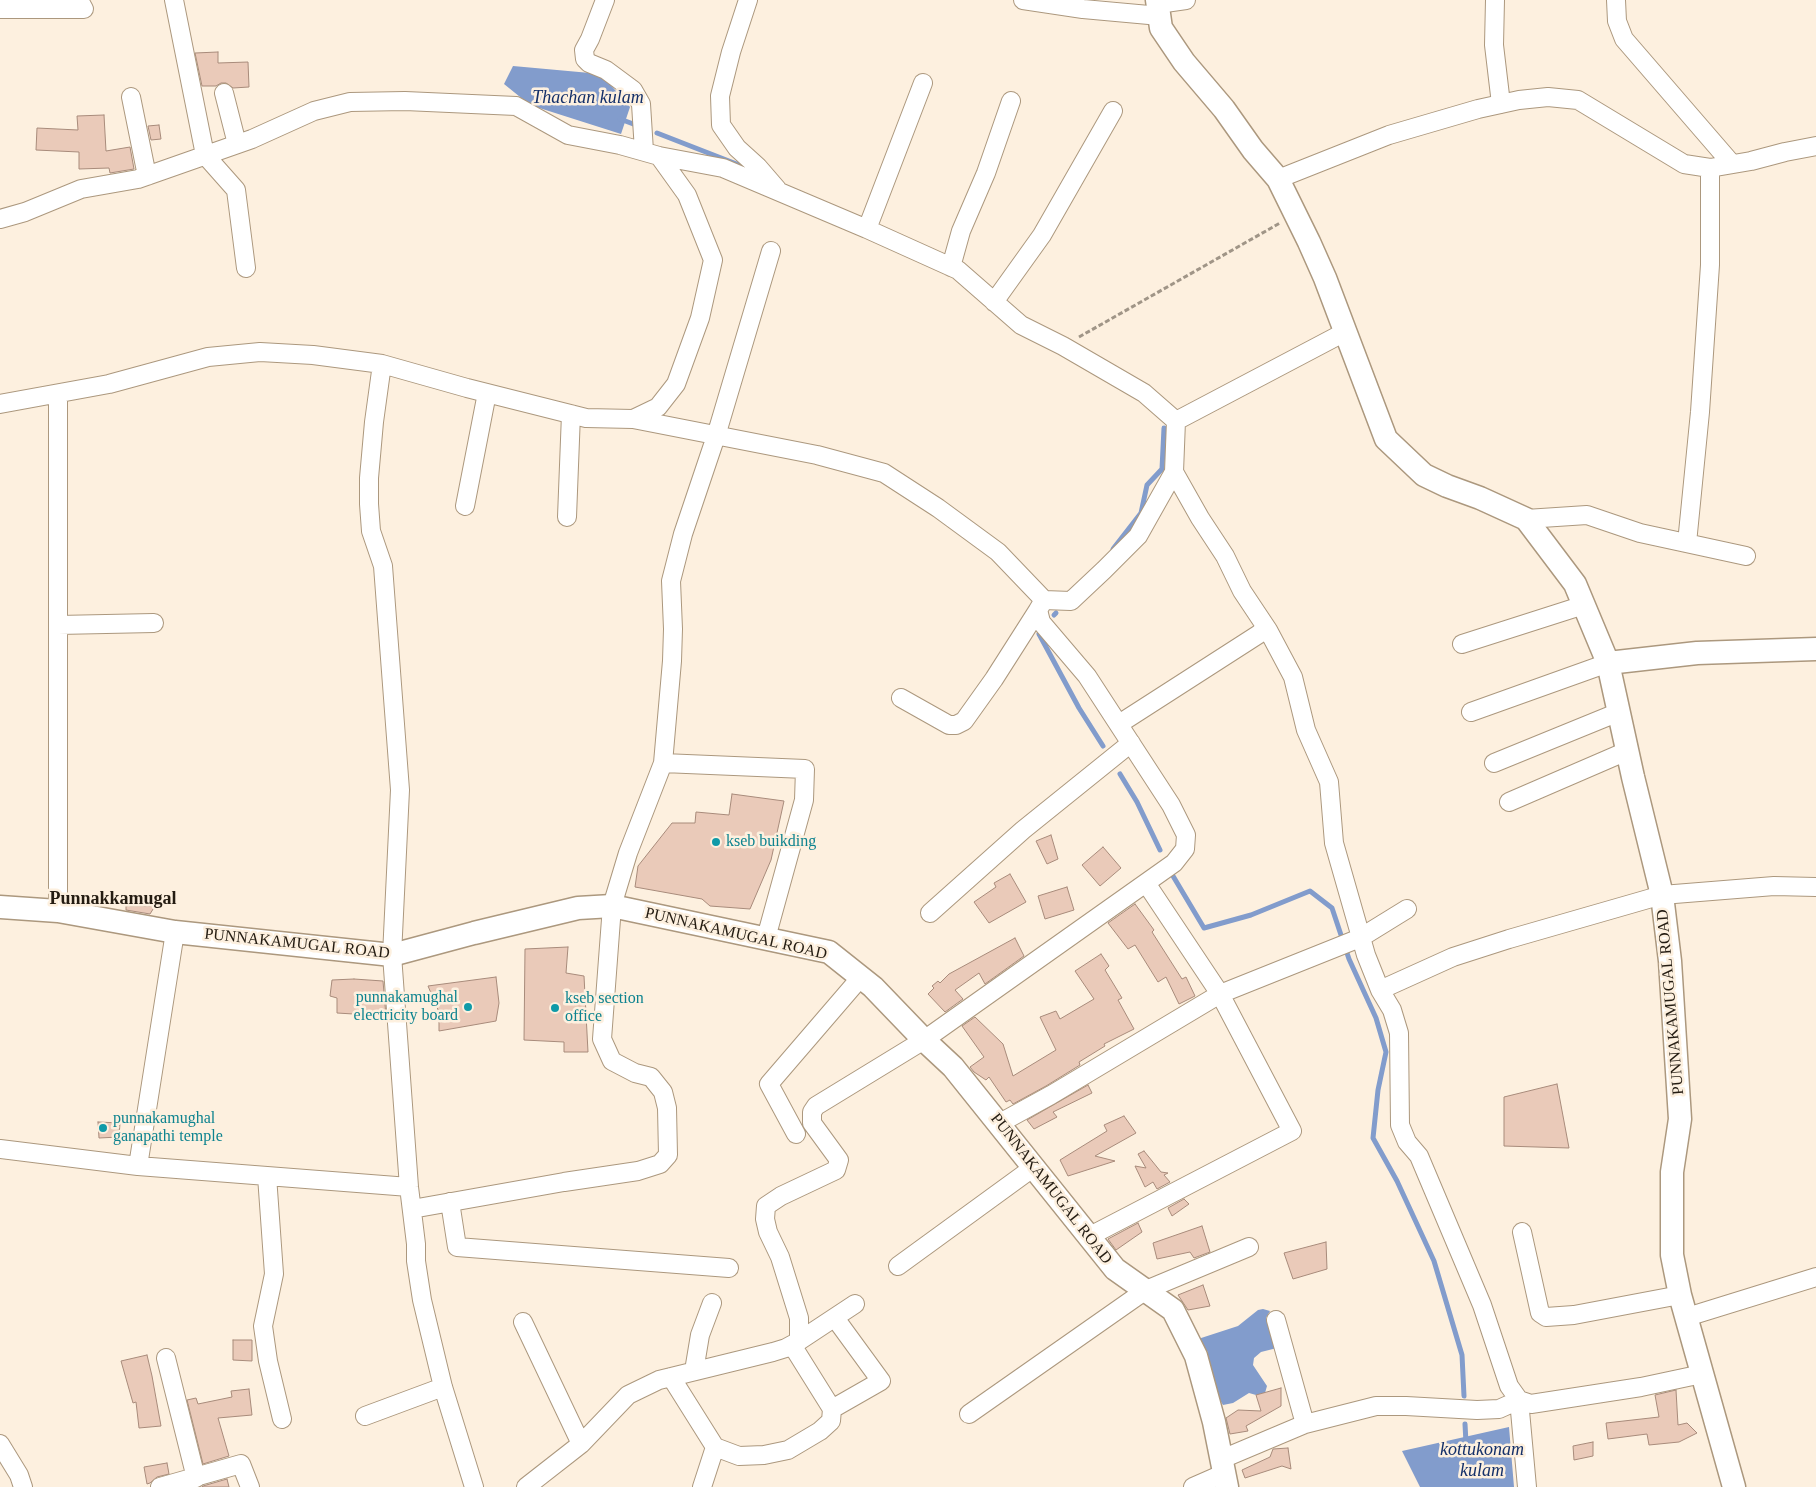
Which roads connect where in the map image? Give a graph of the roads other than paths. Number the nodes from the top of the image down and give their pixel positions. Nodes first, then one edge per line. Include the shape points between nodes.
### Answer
1 (79, 0) edge
2 (174, 0) edge
3 (604, 0) edge
4 (748, 0) edge
5 (1024, 0) edge
6 (1186, 0) edge
7 (1495, 0) edge
8 (1616, 0) edge
9 (1158, 7) edge
10 (0, 9) edge
11 (923, 83) dead end
12 (224, 93) dead end
13 (131, 97) dead end
14 (1011, 101) dead end
15 (1501, 104) junction
16 (1113, 111) dead end
17 (237, 144) junction
18 (1816, 146) edge
19 (652, 153) junction
20 (205, 155) junction
21 (1732, 164) junction
22 (1710, 168) junction
23 (147, 176) junction
24 (1278, 179) junction
25 (780, 193) junction
26 (0, 219) edge
27 (867, 229) junction
28 (771, 251) dead end
29 (951, 267) junction
30 (246, 268) dead end
31 (994, 302) junction
32 (1345, 332) junction
33 (382, 364) junction
34 (487, 393) junction
35 (58, 394) junction
36 (0, 404) edge
37 (571, 414) junction
38 (633, 419) junction
39 (1176, 421) junction
40 (716, 436) junction
41 (1174, 472) junction
42 (464, 506) dead end
43 (567, 517) dead end
44 (1526, 519) junction
45 (1687, 543) junction
46 (1746, 556) dead end
47 (1041, 605) junction
48 (1584, 605) junction
49 (154, 623) dead end
50 (58, 625) junction
51 (1266, 627) junction
52 (1462, 644) dead end
53 (1816, 649) edge
54 (1608, 663) junction
55 (901, 698) dead end
56 (1471, 712) dead end
57 (1619, 712) junction
58 (1119, 724) junction
59 (1131, 743) junction
60 (1627, 751) junction
61 (1494, 763) dead end
62 (663, 764) junction
63 (1509, 802) dead end
64 (1146, 883) junction
65 (1816, 887) edge
66 (1662, 895) junction
67 (612, 906) junction
68 (0, 907) edge
69 (1407, 909) dead end
70 (58, 911) junction
71 (930, 913) dead end
72 (175, 932) junction
73 (766, 938) junction
74 (1360, 938) junction
75 (392, 955) junction
76 (861, 977) junction
77 (1380, 990) junction
78 (1220, 994) junction
79 (924, 1040) junction
80 (1000, 1123) junction
81 (796, 1134) dead end
82 (0, 1148) edge
83 (138, 1166) junction
84 (1034, 1167) junction
85 (267, 1176) junction
86 (409, 1187) junction
87 (450, 1202) junction
88 (412, 1209) junction
89 (1522, 1232) dead end
90 (1088, 1238) junction
91 (1249, 1247) dead end
92 (898, 1266) dead end
93 (729, 1268) dead end
94 (1816, 1277) edge
95 (1146, 1290) junction
96 (1680, 1296) junction
97 (712, 1303) dead end
98 (855, 1304) dead end
99 (1687, 1316) junction
100 (834, 1318) junction
101 (1276, 1320) dead end
102 (523, 1322) dead end
103 (795, 1343) junction
104 (166, 1358) dead end
105 (694, 1371) junction
106 (1702, 1374) junction
107 (671, 1377) junction
108 (443, 1387) junction
109 (1519, 1400) junction
110 (832, 1409) junction
111 (969, 1414) dead end
112 (366, 1416) dead end
113 (282, 1419) dead end
114 (1305, 1424) junction
115 (0, 1444) edge
116 (581, 1444) junction
117 (715, 1447) junction
118 (1225, 1473) edge
119 (196, 1478) junction
120 (24, 1487) edge
121 (160, 1487) edge
122 (250, 1487) edge
123 (474, 1487) edge
124 (526, 1487) edge
125 (702, 1487) edge
126 (1194, 1487) edge
127 (1527, 1487) edge
128 (1734, 1487) edge

1 - 10 street via 84,8
2 - 20 street
3 - 19 street via 584,50 585,59 633,90 641,104
4 - 25 street via 720,96 721,125
5 - 9 street via 1083,9
6 - 9 street
7 - 15 street via 1494,45
8 - 21 street via 1617,21 1624,39
9 - 24 street via 1161,28 1184,62
11 - 27 street
12 - 17 street
13 - 23 street
14 - 29 street
15 - 22 street via 1548,97 1578,100 1684,164
15 - 24 street via 1389,134
16 - 31 street via 1042,235
17 - 19 street via 314,111 341,104 405,101 516,106 568,135
17 - 20 street
18 - 21 street
19 - 25 street via 723,168
19 - 38 street via 687,195 713,260 700,318 676,384 658,407
20 - 23 street
20 - 30 street via 236,190
21 - 22 street
22 - 45 street via 1710,265
23 - 26 street via 81,189
24 - 32 street via 1325,278
25 - 27 street
27 - 29 street
28 - 40 street
29 - 31 street
31 - 39 street via 1020,325 1144,393
32 - 39 street
32 - 44 street via 1386,439 1402,456 1424,476
33 - 34 street
33 - 35 street via 260,352 208,358
33 - 75 street via 374,422 369,504 371,531 383,566 400,790
34 - 37 street
34 - 42 street
35 - 36 street
35 - 50 street
37 - 38 street via 586,418
37 - 43 street
38 - 40 street
39 - 41 street
40 - 47 street via 817,455 884,473 998,552
40 - 62 street via 671,581 672,661
41 - 47 street via 1138,536 1104,570 1071,601
41 - 51 street
44 - 45 street via 1587,515 1640,533
44 - 48 street, PUNNAKAMUGAL ROAD via 1575,584
45 - 46 street
47 - 55 street via 964,721 949,724
47 - 58 street via 1041,622 1087,676
48 - 52 street
48 - 54 street, PUNNAKAMUGAL ROAD
49 - 50 street
50 - 70 street
51 - 58 street
51 - 74 street via 1293,677 1306,730 1329,782 1334,843
53 - 54 street via 1697,653
54 - 56 street
54 - 57 street, PUNNAKAMUGAL ROAD
57 - 60 street, PUNNAKAMUGAL ROAD
57 - 61 street
58 - 59 street
59 - 64 street via 1171,805 1186,835 1185,849 1174,863
59 - 71 street via 1023,830
60 - 63 street
60 - 66 street, PUNNAKAMUGAL ROAD
62 - 67 street via 628,853
62 - 73 street via 805,769 804,800
64 - 78 street
64 - 79 street
65 - 66 street via 1774,886
66 - 77 street via 1453,957
66 - 96 street, PUNNAKAMUGAL ROAD via 1670,961 1680,1119 1671,1195 1672,1255
67 - 73 street, PUNNAKAMUGAL ROAD
67 - 75 street, PUNNAKAMUGAL ROAD via 578,908
67 - 87 street via 602,1039 612,1061 651,1077 663,1092 667,1108 668,1155 660,1164 638,1171
68 - 70 street, PUNNAKAMUGAL ROAD
69 - 74 street
70 - 72 street, PUNNAKAMUGAL ROAD
72 - 75 street, PUNNAKAMUGAL ROAD
72 - 83 street
73 - 76 street, PUNNAKAMUGAL ROAD via 829,952
74 - 77 street
74 - 78 street
75 - 86 street
76 - 79 street, PUNNAKAMUGAL ROAD
76 - 81 street via 769,1084
77 - 109 street via 1392,1010 1399,1033 1400,1126 1407,1142 1419,1156 1482,1305 1509,1386
78 - 80 street
78 - 90 street via 1292,1131
79 - 80 street, PUNNAKAMUGAL ROAD via 953,1067
79 - 103 street via 816,1106 812,1112 812,1123 838,1160 836,1170 766,1206 768,1232 780,1256 799,1318
80 - 84 street, PUNNAKAMUGAL ROAD
82 - 83 street
83 - 85 street
84 - 90 street, PUNNAKAMUGAL ROAD
84 - 92 street
85 - 86 street
85 - 113 street via 274,1274 263,1326
86 - 88 street
87 - 88 street
87 - 93 street via 457,1247
88 - 108 street via 422,1300
89 - 96 street via 1540,1312 1546,1317
90 - 95 street, PUNNAKAMUGAL ROAD via 1115,1269
91 - 95 street
94 - 99 street
95 - 111 street
95 - 118 street, PUNNAKAMUGAL ROAD via 1173,1310 1196,1356
96 - 99 street, PUNNAKAMUGAL ROAD
97 - 105 street via 700,1335
98 - 100 street
99 - 106 street, PUNNAKAMUGAL ROAD
100 - 103 street
100 - 110 street via 881,1380
101 - 114 street
102 - 116 street
103 - 105 street
103 - 110 street
104 - 119 street
105 - 107 street
106 - 109 street via 1531,1404
106 - 128 street, PUNNAKAMUGAL ROAD
107 - 116 street via 628,1395
107 - 117 street
108 - 112 street
108 - 123 street
109 - 114 street via 1499,1409 1477,1410 1376,1406
109 - 127 street
110 - 117 street via 831,1421 788,1450 739,1456
114 - 118 street
115 - 120 street
116 - 124 street
117 - 125 street
118 - 126 street
119 - 121 street
119 - 122 street via 241,1464

